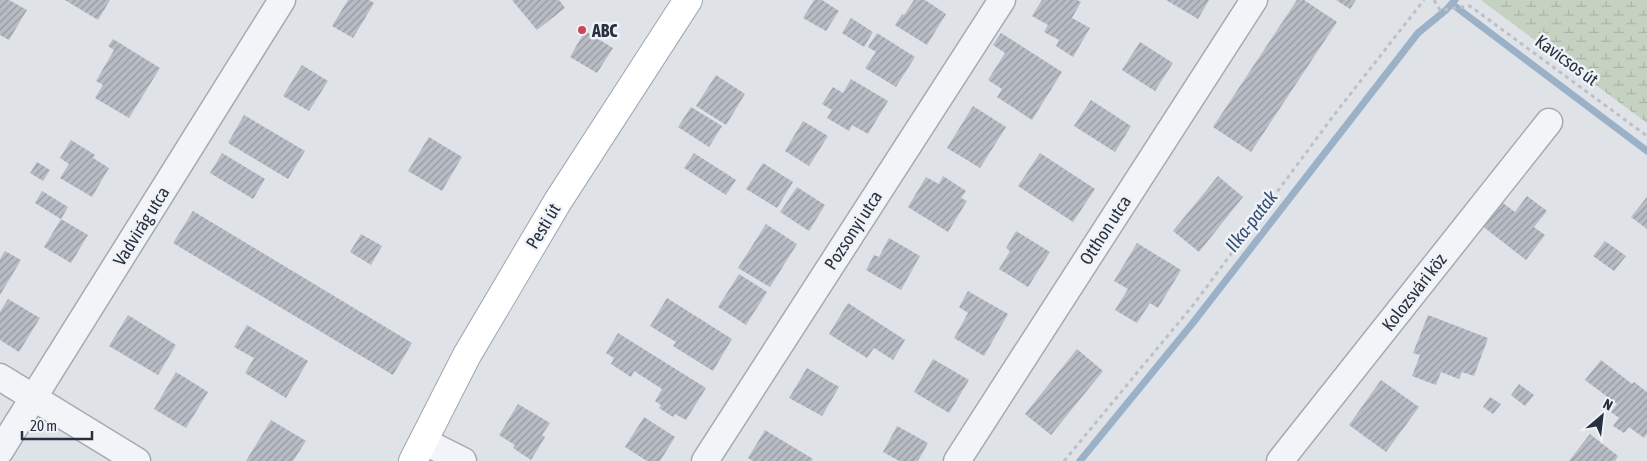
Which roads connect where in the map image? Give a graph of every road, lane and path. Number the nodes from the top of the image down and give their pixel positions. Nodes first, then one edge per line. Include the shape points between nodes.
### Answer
1 (282, 0) edge
2 (1002, 0) edge
3 (1254, 0) edge
4 (1424, 0) edge
5 (1434, 0) edge
6 (686, 1) edge
7 (1549, 122) dead end
8 (1647, 136) edge
9 (0, 377) edge
10 (34, 397) junction
11 (0, 451) edge
12 (418, 451) edge
13 (137, 461) edge
14 (463, 461) edge
15 (705, 461) edge
16 (957, 461) edge
17 (1064, 461) edge
18 (1280, 461) edge

1 - 10 street, Vadvirág utca
2 - 15 street, Pozsonyi utca
3 - 16 street, Otthon utca
4 - 17 path via 1194,304
5 - 8 path, Kavicsos út via 1440,10 1470,6
6 - 12 main road, Pesti út via 553,209 467,354
7 - 18 street, Kolozsvári köz
9 - 10 street
10 - 11 street, Vadvirág utca
10 - 13 street
12 - 14 street

